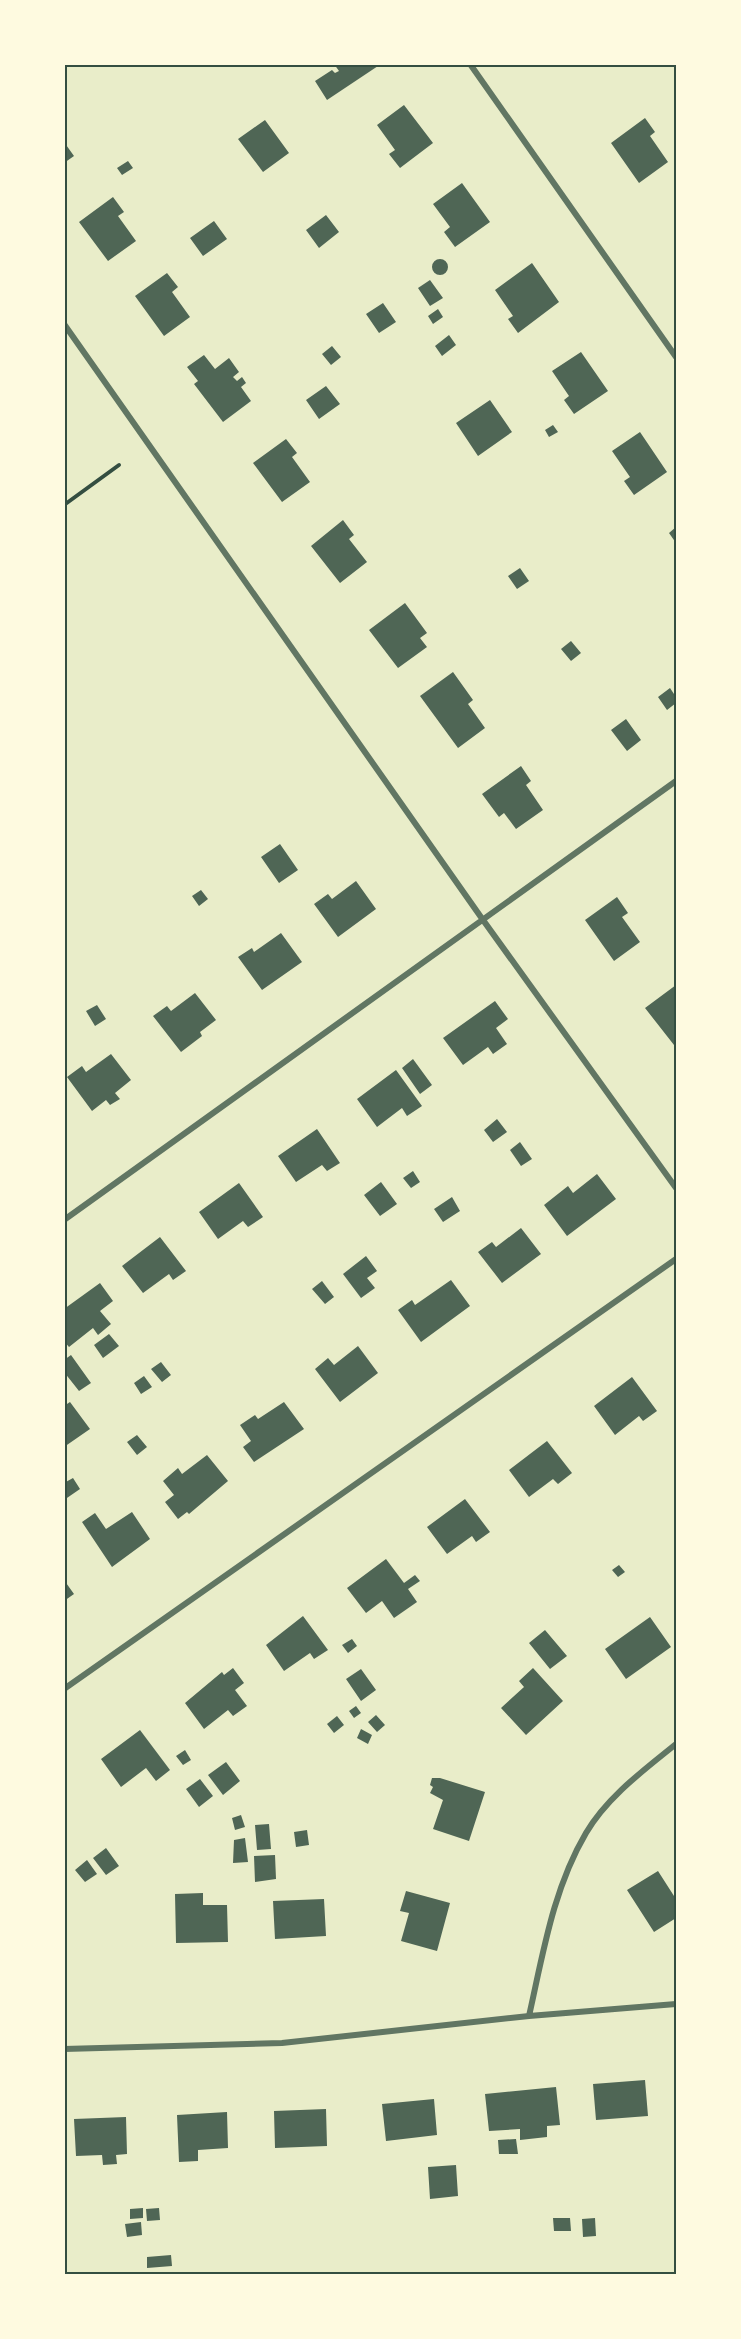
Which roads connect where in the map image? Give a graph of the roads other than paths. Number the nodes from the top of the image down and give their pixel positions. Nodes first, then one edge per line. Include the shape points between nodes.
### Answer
1 (470, 64) edge
2 (64, 324) edge
3 (676, 357) edge
4 (676, 782) edge
5 (483, 920) junction
6 (676, 1188) edge
7 (64, 1220) edge
8 (676, 1259) edge
9 (64, 1689) edge
10 (676, 1744) edge
11 (676, 2004) edge
12 (529, 2016) junction
13 (64, 2049) edge

1 - 3 street
2 - 5 street
4 - 5 street
5 - 6 street
5 - 7 street
8 - 9 street
10 - 12 street via 638,1774 586,1832 555,1905
11 - 12 street
12 - 13 street via 282,2043

